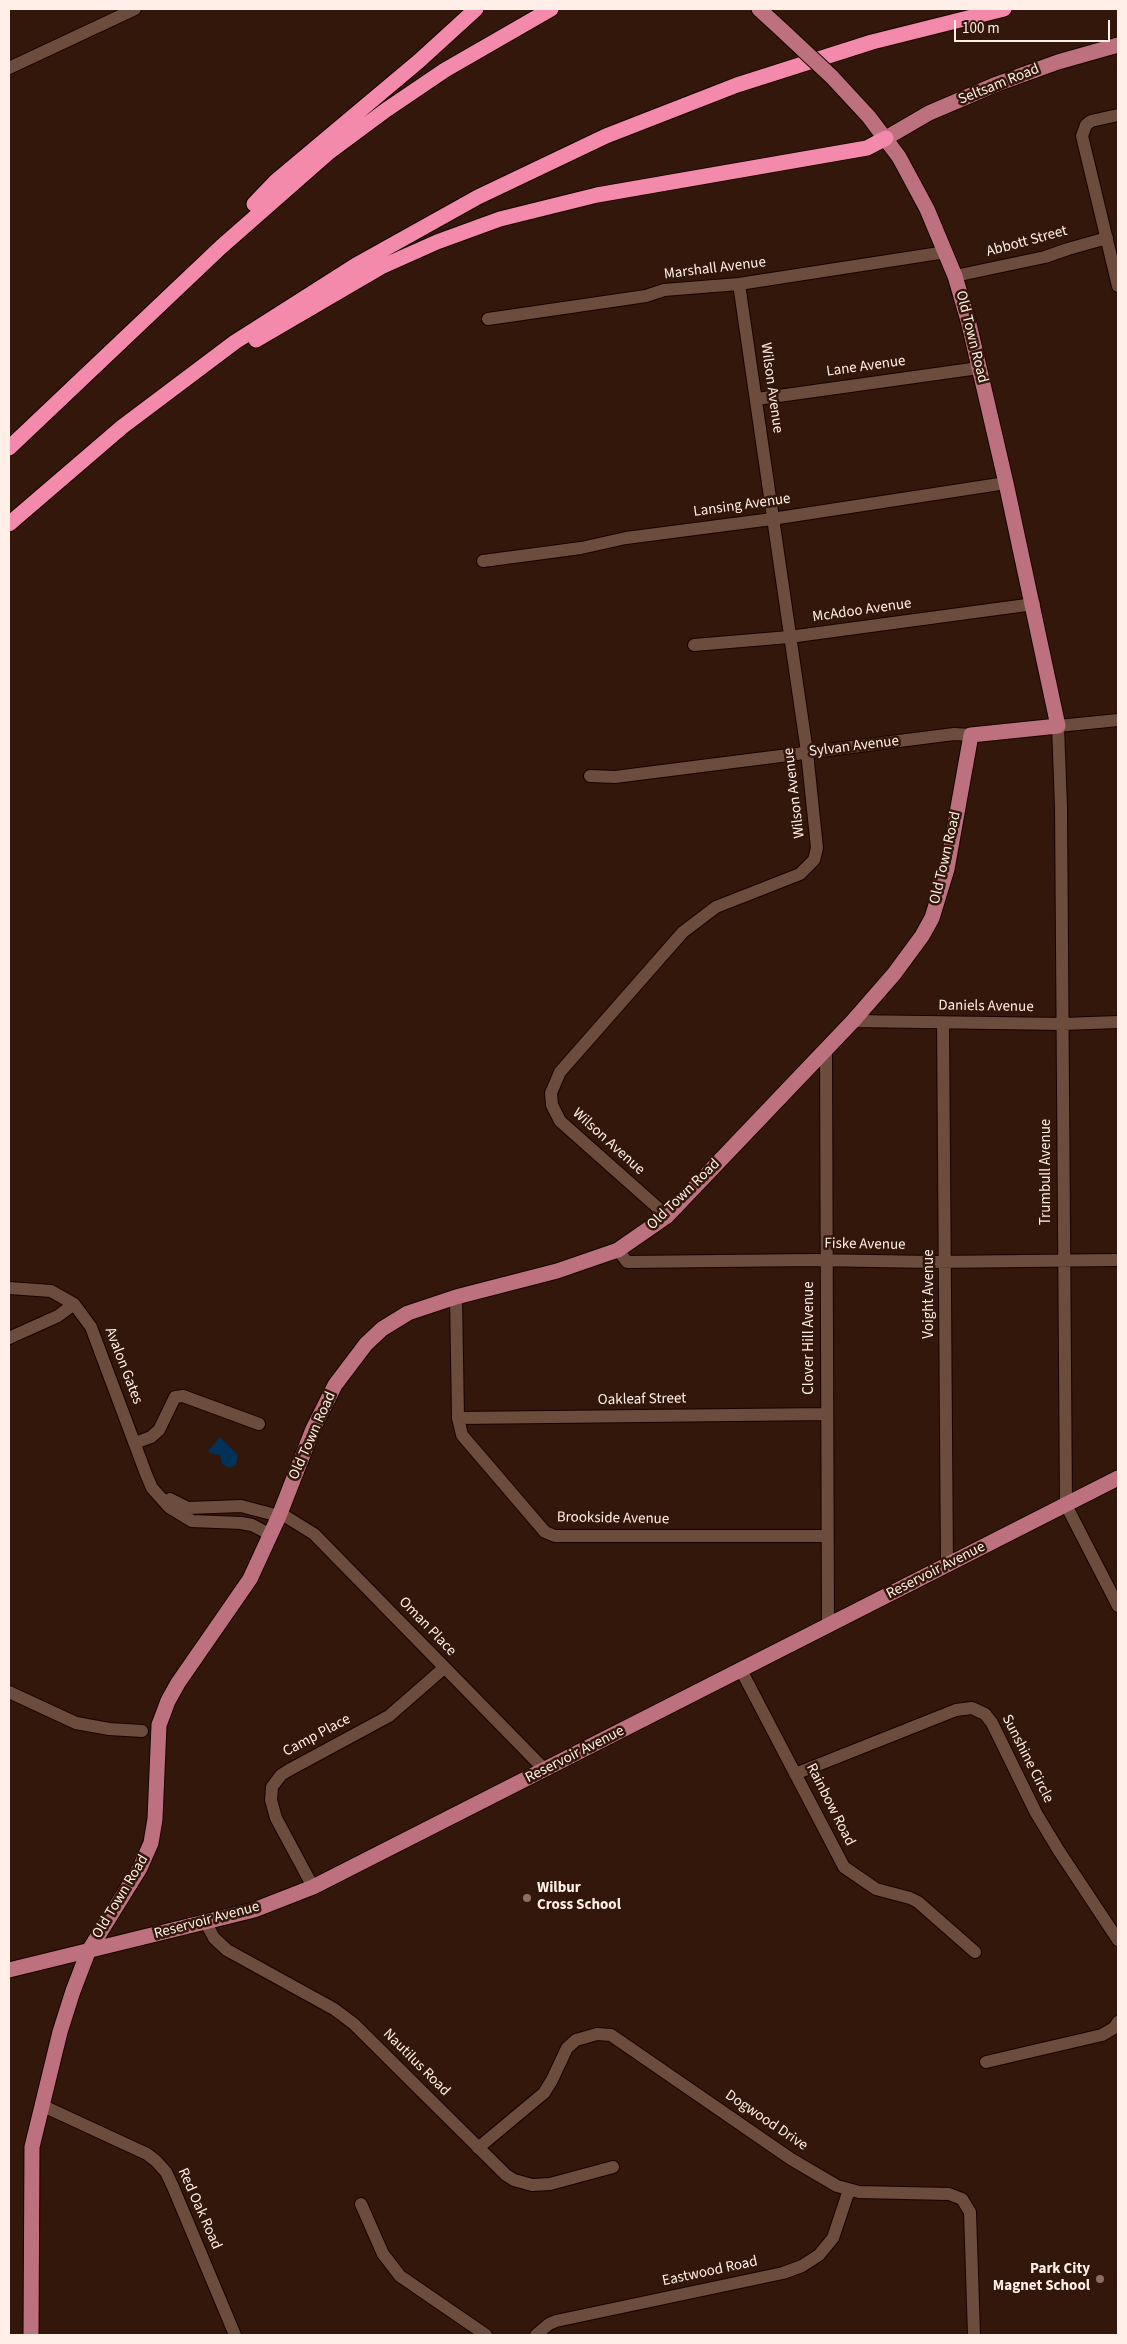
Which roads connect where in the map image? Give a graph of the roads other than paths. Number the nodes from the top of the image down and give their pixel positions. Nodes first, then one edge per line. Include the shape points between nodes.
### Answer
1 (135, 9) edge
2 (476, 9) edge
3 (551, 9) edge
4 (759, 9) edge
5 (1004, 9) edge
6 (1118, 44) edge
7 (9, 68) edge
8 (1118, 115) edge
9 (886, 138) junction
10 (1107, 238) junction
11 (946, 252) junction
12 (195, 272) junction
13 (955, 276) junction
14 (739, 284) junction
15 (1118, 286) edge
16 (488, 319) dead end
17 (979, 368) junction
18 (757, 399) junction
19 (150, 405) junction
20 (9, 448) edge
21 (1006, 483) junction
22 (772, 519) junction
23 (9, 524) edge
24 (483, 560) dead end
25 (1034, 604) junction
26 (790, 637) junction
27 (694, 645) dead end
28 (1118, 720) edge
29 (1058, 726) junction
30 (970, 735) junction
31 (807, 752) junction
32 (590, 776) dead end
33 (853, 1021) junction
34 (1118, 1022) edge
35 (943, 1023) junction
36 (1063, 1024) junction
37 (826, 1050) junction
38 (667, 1216) junction
39 (618, 1250) junction
40 (1063, 1259) junction
41 (825, 1260) junction
42 (1118, 1260) edge
43 (946, 1262) junction
44 (9, 1288) edge
45 (456, 1297) junction
46 (74, 1304) junction
47 (9, 1338) edge
48 (827, 1414) junction
49 (458, 1418) junction
50 (259, 1424) dead end
51 (134, 1443) junction
52 (140, 1457) junction
53 (1118, 1478) edge
54 (1066, 1505) junction
55 (280, 1514) junction
56 (271, 1535) junction
57 (826, 1536) junction
58 (947, 1565) junction
59 (1118, 1606) edge
60 (828, 1626) junction
61 (444, 1668) junction
62 (741, 1670) junction
63 (9, 1692) edge
64 (142, 1731) dead end
65 (545, 1770) junction
66 (796, 1774) junction
67 (312, 1887) junction
68 (206, 1923) junction
69 (1118, 1940) edge
70 (88, 1952) junction
71 (975, 1952) dead end
72 (9, 1970) edge
73 (1118, 2022) edge
74 (986, 2062) dead end
75 (41, 2105) junction
76 (478, 2148) junction
77 (613, 2167) dead end
78 (849, 2190) junction
79 (361, 2204) dead end
80 (31, 2335) edge
81 (235, 2335) edge
82 (486, 2335) edge
83 (536, 2335) edge
84 (974, 2335) edge

1 - 7 street
2 - 12 highway via 420,61 276,181
3 - 12 highway via 445,70 357,131 273,199
4 - 9 main road, Old Town Road, bridge via 832,77
5 - 19 highway via 872,42 771,73 574,150 447,213 340,274 236,342
6 - 9 main road, Seltsam Road via 997,84 929,113
8 - 10 street via 1095,119 1083,130 1083,142
9 - 11 main road, Old Town Road via 916,186
9 - 19 highway via 867,148 572,200 469,230 352,283
10 - 13 street, Abbott Street via 1045,257
10 - 15 street
11 - 13 main road, Old Town Road
11 - 14 street, Marshall Avenue
12 - 20 highway
13 - 17 main road, Old Town Road
14 - 16 street, Marshall Avenue via 664,290 646,296
14 - 18 street, Wilson Avenue
17 - 18 street, Lane Avenue
17 - 21 main road, Old Town Road
18 - 22 street, Wilson Avenue
19 - 23 highway
21 - 22 street, Lansing Avenue
21 - 25 main road, Old Town Road
22 - 24 street, Lansing Avenue
22 - 26 street, Wilson Avenue
25 - 26 street, McAdoo Avenue
25 - 29 main road, Old Town Road
26 - 27 street, McAdoo Avenue
26 - 31 street, Wilson Avenue
28 - 29 street, Sylvan Avenue
29 - 30 main road, Sylvan Avenue
29 - 36 street, Trumbull Avenue
30 - 31 street, Sylvan Avenue via 954,734
30 - 33 main road, Old Town Road via 947,869 932,918 909,956
31 - 32 street, Sylvan Avenue via 615,777
31 - 38 street, Wilson Avenue via 817,834 814,860 808,868 716,907 694,923 560,1072 553,1086 552,1105 560,1121
33 - 35 street, Daniels Avenue
33 - 37 main road, Old Town Road
34 - 36 street, Daniels Avenue
35 - 36 street, Daniels Avenue
35 - 43 street, Voight Avenue
36 - 40 street, Trumbull Avenue
37 - 38 main road, Old Town Road
37 - 41 street, Clover Hill Avenue
38 - 39 main road, Old Town Road
39 - 41 street, Fiske Avenue via 627,1262
39 - 45 main road, Old Town Road via 557,1271
40 - 42 street, Fiske Avenue
40 - 43 street, Fiske Avenue
40 - 54 street, Trumbull Avenue
41 - 43 street, Fiske Avenue
41 - 48 street, Clover Hill Avenue
43 - 58 street, Voight Avenue
44 - 46 street, Avalon Gates via 51,1291
45 - 49 street, Brookside Avenue
45 - 55 main road, Old Town Road via 408,1313 382,1329 366,1344 335,1385 322,1409
46 - 47 street via 58,1316
46 - 51 street, Avalon Gates via 91,1327
48 - 49 street, Oakleaf Street
48 - 57 street, Clover Hill Avenue
49 - 57 street, Brookside Avenue via 467,1442 545,1532 555,1536
50 - 51 street via 183,1396 175,1397 160,1430
51 - 52 street, Avalon Gates
52 - 55 street, Avalon Gates via 162,1491 180,1506 240,1506
52 - 56 street, Avalon Gates via 152,1488 177,1513 192,1521 252,1525
53 - 54 main road, Reservoir Avenue
54 - 58 main road, Reservoir Avenue
54 - 59 street, Trumbull Avenue
55 - 56 main road, Old Town Road
55 - 61 street, Oman Place via 314,1534
56 - 70 main road, Old Town Road via 250,1579 168,1701 159,1726 151,1843 140,1868
57 - 60 street, Clover Hill Avenue
58 - 60 main road, Reservoir Avenue
60 - 62 main road, Reservoir Avenue
61 - 65 street, Oman Place
61 - 67 street, Camp Place via 389,1716 281,1775 272,1786 271,1800 276,1818
62 - 65 main road, Reservoir Avenue
62 - 66 street, Rainbow Road
63 - 64 street via 76,1723
65 - 67 main road, Reservoir Avenue
66 - 69 street, Sunshine Circle via 956,1710 972,1708 985,1714 1036,1812
66 - 71 street, Rainbow Road via 844,1867 876,1889 918,1902
67 - 68 main road, Reservoir Avenue via 254,1910
68 - 70 main road, Reservoir Avenue
68 - 76 street, Nautilus Road via 214,1938 227,1950 350,2020
70 - 72 main road, Reservoir Avenue
70 - 75 main road, Old Town Road via 60,2032
73 - 74 street via 1102,2035
75 - 80 main road, Old Town Road via 32,2147
75 - 81 street, Red Oak Road via 156,2160 173,2187
76 - 77 street, Nautilus Road via 506,2175 532,2185 550,2184
76 - 78 street, Dogwood Drive via 544,2093 567,2048 586,2036 606,2034 790,2159
78 - 83 street, Eastwood Road via 833,2238 819,2255 802,2266 783,2273 556,2321
78 - 84 street, Dogwood Drive via 949,2194 962,2199 970,2212
79 - 82 street via 383,2254 400,2276

